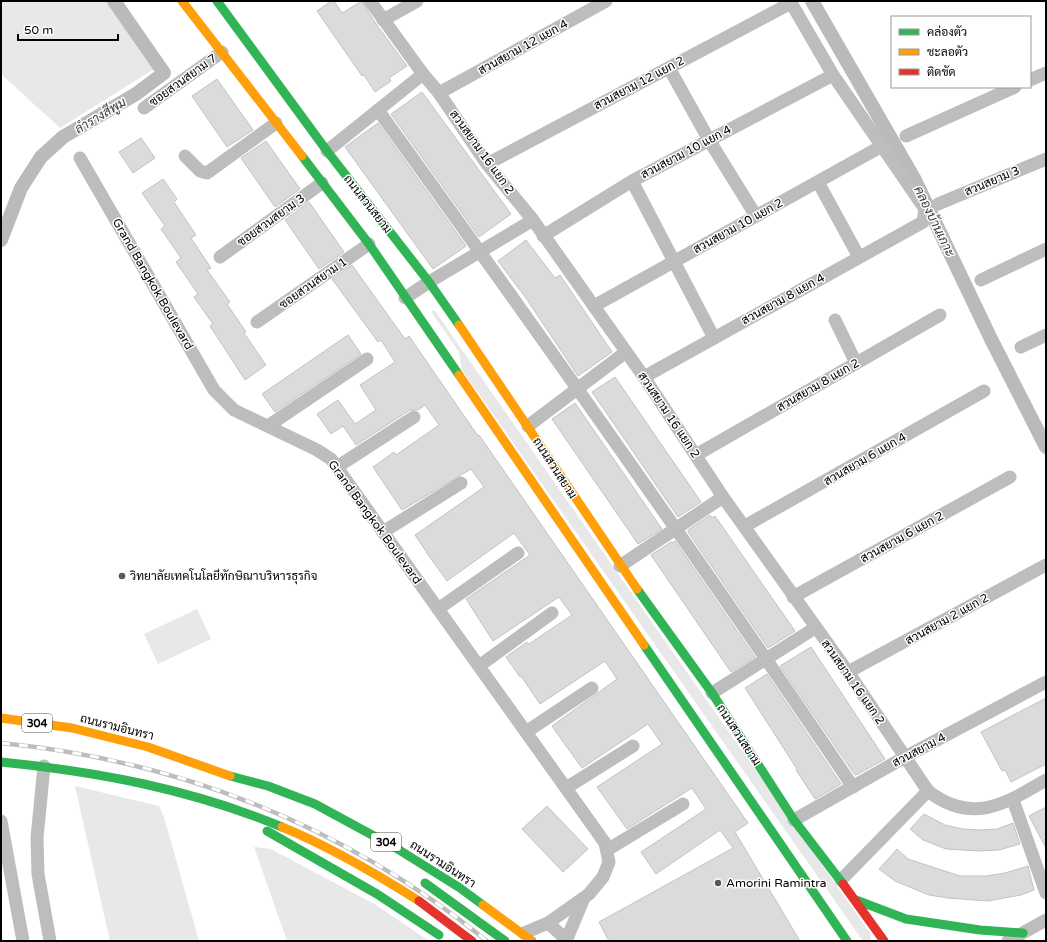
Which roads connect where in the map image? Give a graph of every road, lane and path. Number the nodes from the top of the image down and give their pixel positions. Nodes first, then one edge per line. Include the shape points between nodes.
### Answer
1 (182, 1) edge
2 (217, 1) edge
3 (370, 1) edge
4 (417, 1) edge
5 (606, 1) edge
6 (791, 2) edge
7 (383, 20) junction
8 (222, 52) junction
9 (669, 68) junction
10 (1046, 73) edge
11 (423, 74) junction
12 (833, 75) junction
13 (1031, 80) edge
14 (1013, 88) edge
15 (439, 93) junction
16 (144, 108) dead end
17 (378, 110) junction
18 (276, 123) junction
19 (906, 136) dead end
20 (709, 140) junction
21 (882, 146) junction
22 (327, 151) junction
23 (185, 156) dead end
24 (80, 158) dead end
25 (1046, 159) edge
26 (488, 164) junction
27 (632, 181) junction
28 (818, 182) junction
29 (322, 183) junction
30 (938, 204) dead end
31 (756, 216) junction
32 (533, 220) junction
33 (543, 236) junction
34 (368, 244) junction
35 (1046, 249) edge
36 (481, 252) junction
37 (858, 257) junction
38 (220, 258) dead end
39 (674, 260) junction
40 (981, 280) dead end
41 (429, 282) junction
42 (405, 298) junction
43 (594, 306) junction
44 (940, 315) dead end
45 (835, 320) dead end
46 (257, 322) dead end
47 (1046, 335) edge
48 (714, 338) junction
49 (1021, 347) dead end
50 (626, 352) junction
51 (367, 359) dead end
52 (856, 363) junction
53 (644, 377) junction
54 (577, 388) junction
55 (984, 391) dead end
56 (414, 417) dead end
57 (268, 426) junction
58 (528, 426) junction
59 (696, 455) junction
60 (337, 467) junction
61 (1010, 477) dead end
62 (461, 483) dead end
63 (723, 497) junction
64 (745, 526) junction
65 (675, 529) junction
66 (383, 532) junction
67 (518, 553) dead end
68 (1046, 565) edge
69 (620, 566) junction
70 (793, 597) junction
71 (438, 609) junction
72 (552, 613) dead end
73 (815, 628) junction
74 (767, 658) junction
75 (479, 666) junction
76 (848, 672) junction
77 (1046, 682) edge
78 (592, 688) dead end
79 (712, 693) junction
80 (1, 718) edge
81 (526, 732) junction
82 (633, 746) dead end
83 (905, 757) junction
84 (1, 762) edge
85 (44, 766) junction
86 (223, 774) junction
87 (1046, 780) edge
88 (853, 786) junction
89 (566, 788) junction
90 (928, 791) junction
91 (271, 797) dead end
92 (1013, 800) junction
93 (219, 803) junction
94 (683, 804) dead end
95 (794, 820) junction
96 (1, 821) edge
97 (607, 850) junction
98 (418, 878) dead end
99 (840, 880) junction
100 (1046, 893) edge
101 (584, 898) junction
102 (856, 900) junction
103 (1046, 920) edge
104 (548, 923) junction
105 (836, 924) junction
106 (1023, 933) junction
107 (528, 937) edge
108 (566, 940) edge
109 (23, 941) edge
110 (50, 941) edge
111 (447, 941) edge
112 (472, 941) edge
113 (505, 941) edge
114 (836, 941) edge
115 (847, 941) edge
116 (884, 941) edge
117 (1008, 941) edge

1 - 8 main road, ถนนสวนสยาม
2 - 22 main road, ถนนสวนสยาม
3 - 7 street, สวนสยาม 16 แยก 2
4 - 7 street
5 - 15 street, สวนสยาม 12 แยก 4
6 - 9 street, สวนสยาม 12 แยก 2
6 - 12 street
7 - 11 street, สวนสยาม 16 แยก 2
8 - 16 street, ซอยสวนสยาม 7
8 - 18 main road, ถนนสวนสยาม
9 - 20 street
9 - 26 street, สวนสยาม 12 แยก 2
10 - 13 street
11 - 15 street, สวนสยาม 16 แยก 2
11 - 17 street
12 - 20 street, สวนสยาม 10 แยก 4
12 - 21 street
14 - 19 street
15 - 26 street, สวนสยาม 16 แยก 2
17 - 22 street
17 - 36 street
18 - 23 street via 207,172 200,171
18 - 29 main road, ถนนสวนสยาม
20 - 27 street, สวนสยาม 10 แยก 4
20 - 31 street
21 - 28 street, สวนสยาม 10 แยก 2
21 - 37 street, สวนสยาม 8 แยก 4 via 925,209 923,222
22 - 41 main road, ถนนสวนสยาม
24 - 57 street, Grand Bangkok Boulevard via 214,390 234,410
25 - 30 street, สวนสยาม 3
26 - 32 street, สวนสยาม 16 แยก 2
27 - 33 street, สวนสยาม 10 แยก 4
27 - 39 street
28 - 31 street, สวนสยาม 10 แยก 2
28 - 37 street
29 - 34 main road, ถนนสวนสยาม
29 - 38 street, ซอยสวนสยาม 3
31 - 39 street, สวนสยาม 10 แยก 2
32 - 33 street, สวนสยาม 16 แยก 2
32 - 36 street
33 - 43 street, สวนสยาม 16 แยก 2
34 - 42 main road, ถนนสวนสยาม
34 - 46 street, ซอยสวนสยาม 1
35 - 40 street
36 - 41 street
36 - 54 street
37 - 48 street, สวนสยาม 8 แยก 4
39 - 43 street, สวนสยาม 10 แยก 2
39 - 48 street
41 - 42 street
41 - 58 main road, ถนนสวนสยาม
42 - 105 main road, ถนนสวนสยาม
43 - 50 street, สวนสยาม 16 แยก 2
44 - 52 street, สวนสยาม 8 แยก 2
45 - 52 street
47 - 49 street
48 - 53 street, สวนสยาม 8 แยก 4
50 - 53 street, สวนสยาม 16 แยก 2
50 - 54 street
51 - 57 street
52 - 59 street, สวนสยาม 8 แยก 2
53 - 59 street, สวนสยาม 16 แยก 2
54 - 58 street
54 - 65 street
55 - 64 street, สวนสยาม 6 แยก 4
56 - 60 street
57 - 60 street, Grand Bangkok Boulevard via 317,450 331,459
58 - 69 main road, ถนนสวนสยาม
59 - 63 street, สวนสยาม 16 แยก 2
60 - 66 street, Grand Bangkok Boulevard
61 - 70 street, สวนสยาม 6 แยก 2
62 - 66 street
63 - 64 street, สวนสยาม 16 แยก 2
63 - 65 street
64 - 70 street, สวนสยาม 16 แยก 2
65 - 69 street
65 - 74 street
66 - 71 street, Grand Bangkok Boulevard
67 - 71 street
68 - 76 street, สวนสยาม 2 แยก 2
69 - 79 main road, ถนนสวนสยาม
70 - 73 street, สวนสยาม 16 แยก 2
71 - 75 street, Grand Bangkok Boulevard
72 - 75 street
73 - 74 street
73 - 76 street, สวนสยาม 16 แยก 2
74 - 79 street
74 - 88 street
75 - 81 street, Grand Bangkok Boulevard
76 - 83 street, สวนสยาม 16 แยก 2
77 - 83 street, สวนสยาม 4
78 - 81 street
79 - 95 main road, ถนนสวนสยาม
80 - 86 main road, ถนนรามอินทรา / 304 via 72,728 110,737 148,747
81 - 89 street, Grand Bangkok Boulevard
82 - 89 street
83 - 88 street, สวนสยาม 4
83 - 90 street, สวนสยาม 16 แยก 2
84 - 85 main road, 304
85 - 93 main road, 304 via 127,780
85 - 110 street via 37,838 38,874
86 - 91 main road, ถนนรามอินทรา / 304
86 - 107 main road, ถนนรามอินทรา / 304 via 268,786 315,804 352,823 460,888
87 - 92 street, สวนสยาม 16 แยก 2
88 - 95 street, สวนสยาม 4
89 - 97 street, Grand Bangkok Boulevard via 605,843
90 - 92 street, สวนสยาม 16 แยก 2 via 941,802 959,808 978,810
90 - 99 street
92 - 100 street
93 - 111 main road, 304 via 378,894 423,922
93 - 112 main road, 304 via 312,838 385,879
94 - 97 street
95 - 99 main road, ถนนสวนสยาม
96 - 109 street
97 - 101 street via 609,862 603,877
98 - 113 main road
99 - 102 main road, ถนนสวนสยาม
101 - 104 street
101 - 108 street
102 - 106 main road via 906,919 980,930
102 - 116 main road, ถนนสวนสยาม
103 - 106 street
104 - 107 street
104 - 108 street
105 - 114 main road
105 - 115 main road, ถนนสวนสยาม
106 - 117 street

